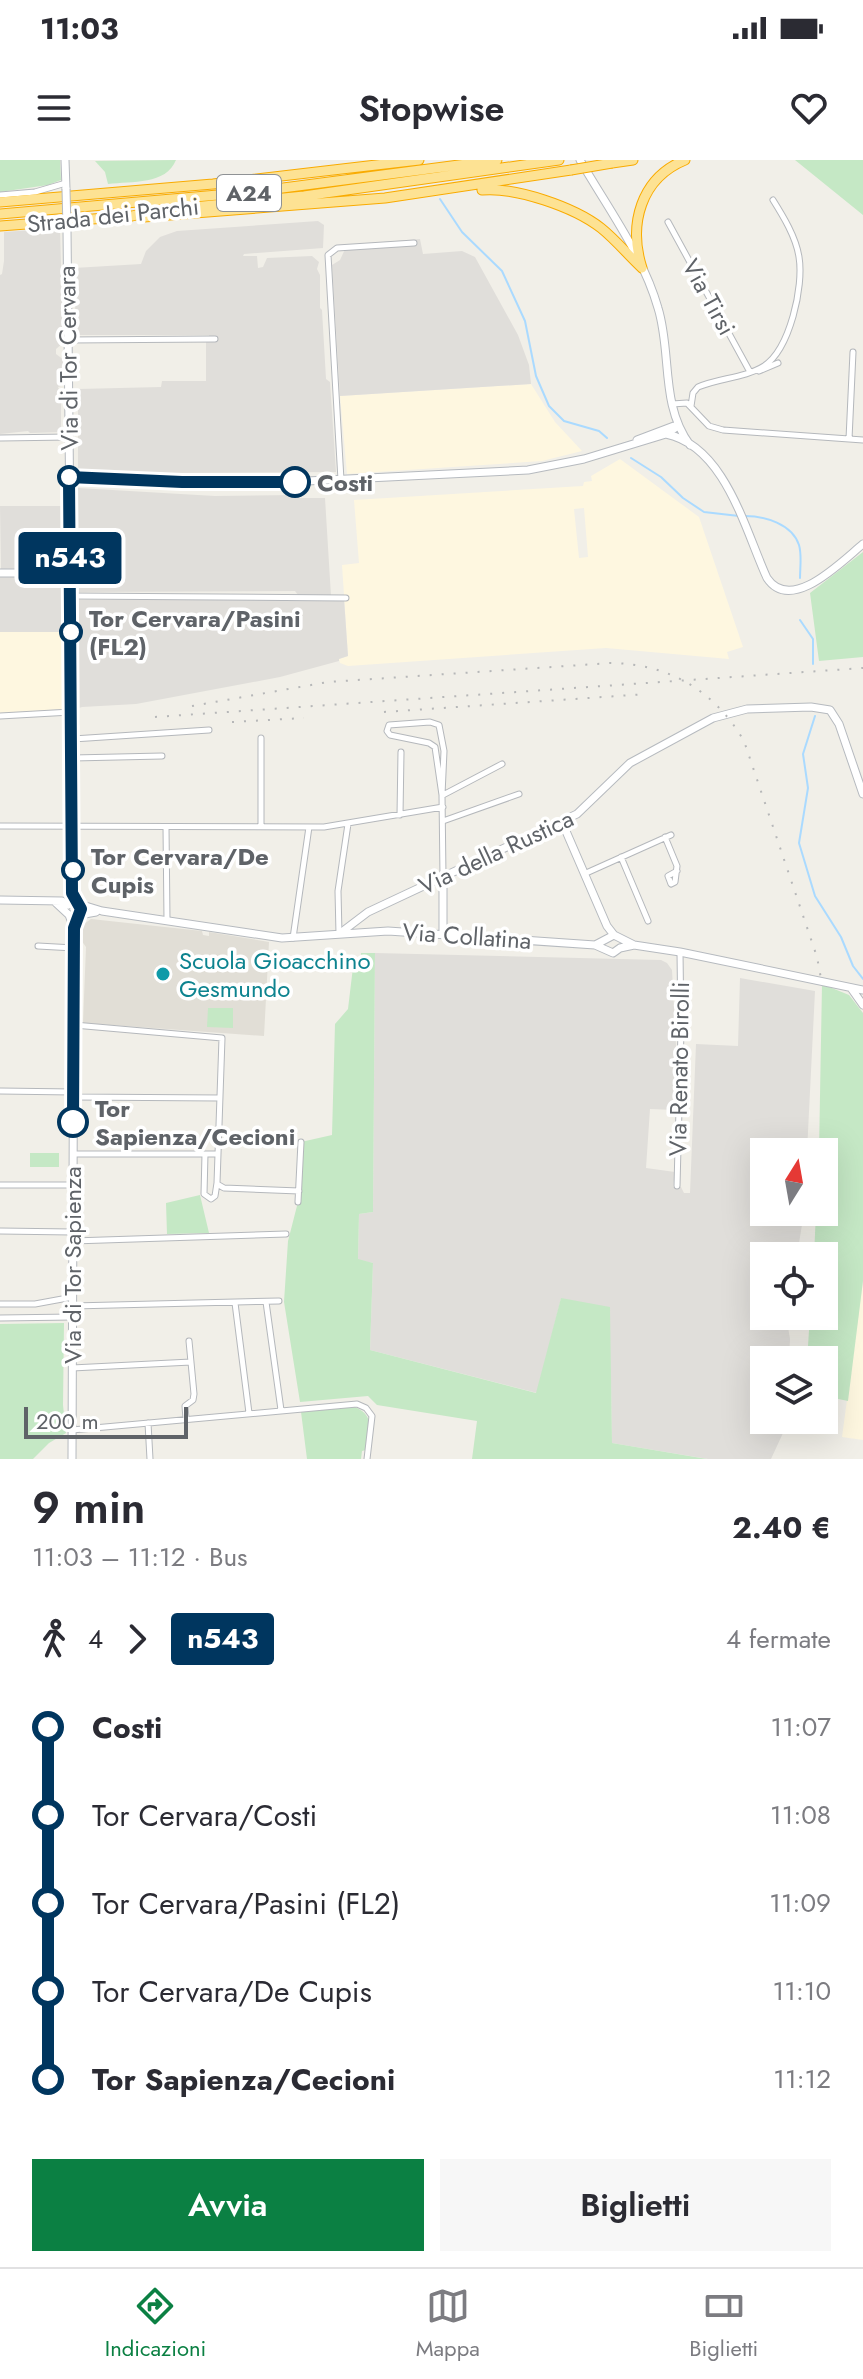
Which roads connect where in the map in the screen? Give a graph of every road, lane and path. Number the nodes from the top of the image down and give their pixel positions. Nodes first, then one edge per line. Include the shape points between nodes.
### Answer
1 (65, 160) edge
2 (389, 160) edge
3 (419, 160) edge
4 (497, 160) edge
5 (559, 160) edge
6 (580, 160) edge
7 (633, 160) edge
8 (685, 160) edge
9 (366, 167) junction
10 (66, 186) junction
11 (0, 195) edge
12 (385, 198) junction
13 (773, 200) dead end
14 (0, 202) edge
15 (0, 214) edge
16 (132, 216) junction
17 (668, 222) dead end
18 (0, 226) edge
19 (414, 243) dead end
20 (642, 268) junction
21 (215, 339) dead end
22 (68, 340) junction
23 (853, 352) dead end
24 (778, 363) dead end
25 (752, 372) junction
26 (693, 393) junction
27 (682, 402) junction
28 (671, 406) junction
29 (691, 406) junction
30 (678, 426) junction
31 (662, 432) junction
32 (69, 437) junction
33 (0, 438) edge
34 (849, 439) junction
35 (863, 440) edge
36 (690, 445) junction
37 (69, 477) junction
38 (341, 480) junction
39 (863, 544) edge
40 (0, 573) edge
41 (70, 573) junction
42 (70, 596) junction
43 (346, 598) dead end
44 (71, 712) junction
45 (0, 716) edge
46 (209, 730) dead end
47 (261, 738) dead end
48 (72, 739) junction
49 (401, 752) dead end
50 (162, 756) dead end
51 (72, 758) junction
52 (502, 764) dead end
53 (519, 794) dead end
54 (863, 794) edge
55 (442, 795) junction
56 (443, 807) junction
57 (400, 815) junction
58 (443, 821) junction
59 (562, 822) junction
60 (348, 824) junction
61 (0, 826) edge
62 (73, 827) junction
63 (166, 827) junction
64 (261, 827) junction
65 (309, 827) junction
66 (621, 857) junction
67 (677, 871) dead end
68 (584, 874) junction
69 (443, 878) junction
70 (0, 900) edge
71 (73, 909) junction
72 (167, 920) junction
73 (648, 921) dead end
74 (339, 934) junction
75 (443, 934) junction
76 (293, 939) junction
77 (612, 941) junction
78 (38, 946) dead end
79 (74, 948) junction
80 (680, 952) junction
81 (851, 988) junction
82 (863, 990) edge
83 (863, 1005) edge
84 (74, 1025) junction
85 (0, 1091) edge
86 (73, 1095) junction
87 (220, 1098) junction
88 (301, 1142) dead end
89 (72, 1154) junction
90 (205, 1154) junction
91 (218, 1154) junction
92 (217, 1183) junction
93 (0, 1185) edge
94 (72, 1185) junction
95 (677, 1186) dead end
96 (299, 1191) junction
97 (298, 1202) dead end
98 (0, 1231) edge
99 (286, 1234) dead end
100 (72, 1236) junction
101 (73, 1301) junction
102 (279, 1301) dead end
103 (266, 1302) junction
104 (235, 1303) junction
105 (0, 1304) edge
106 (73, 1317) junction
107 (0, 1318) edge
108 (189, 1341) dead end
109 (191, 1362) junction
110 (72, 1368) junction
111 (281, 1410) junction
112 (249, 1413) junction
113 (186, 1419) junction
114 (148, 1423) junction
115 (72, 1430) junction
116 (72, 1459) edge
117 (150, 1459) edge
118 (367, 1459) edge

1 - 10 street, Via di Tor Cervara
2 - 9 highway
3 - 9 highway
4 - 15 highway, Strada dei Parchi / A24 via 252,192
5 - 16 highway, Strada dei Parchi / A24
6 - 20 street
7 - 12 highway, bridge
8 - 20 highway via 658,177 642,200 637,235
9 - 14 highway
10 - 11 street
10 - 22 street, Via di Tor Cervara, bridge
12 - 16 highway
12 - 20 highway via 402,201 493,189 526,194 594,224
13 - 25 street via 798,252 798,288 786,337 769,362
16 - 18 highway, Strada dei Parchi / A24
17 - 25 street, Via Tirsi
19 - 38 street via 337,248 328,255
20 - 28 street via 660,316
21 - 22 street
22 - 32 street, Via di Tor Cervara
23 - 34 street
24 - 25 street
25 - 26 street via 700,385
26 - 27 street
26 - 29 street
27 - 28 street
27 - 29 street
28 - 30 street
28 - 31 street
29 - 34 street via 709,426 723,430
30 - 31 street
30 - 36 street
31 - 36 street
31 - 38 street via 537,469
32 - 33 street
32 - 37 street, Via di Tor Cervara
34 - 35 street
36 - 39 street via 715,466 771,584 787,591 810,585
37 - 38 street
37 - 41 street, Via di Tor Cervara
40 - 41 street
41 - 42 street, Via di Tor Cervara
42 - 43 street
42 - 44 street, Via di Tor Cervara
44 - 45 street
44 - 48 street, Via di Tor Cervara
46 - 48 street
47 - 64 street
48 - 51 street, Via di Tor Cervara
49 - 57 street
50 - 51 street
51 - 62 street, Via di Tor Cervara
52 - 55 street
53 - 58 street
54 - 59 street, Via della Rustica via 830,710 747,709 727,712 635,760 585,809
55 - 55 street via 445,757 439,725 389,725 390,735 434,746
55 - 56 street
56 - 57 street
56 - 58 street
57 - 60 street
58 - 69 street
59 - 68 street
59 - 69 street, Via della Rustica
60 - 65 street
60 - 74 street
61 - 62 street
62 - 63 street
62 - 71 street, Via di Tor Cervara
63 - 64 street
63 - 72 street
64 - 65 street
65 - 76 street
66 - 67 street via 668,836
66 - 68 street
66 - 73 street
68 - 77 street
69 - 74 street, Via della Rustica via 368,912
69 - 75 street
70 - 71 street via 63,901
71 - 72 street, Via Collatina
71 - 79 street, Via di Tor Sapienza
72 - 76 street, Via Collatina
74 - 75 street, Via Collatina
74 - 76 street, Via Collatina
75 - 77 street, Via Collatina via 595,945
77 - 80 street
78 - 79 street
79 - 84 street, Via di Tor Sapienza
80 - 81 street
80 - 95 street, Via Renato Birolli
81 - 82 street
81 - 83 street
84 - 86 street, Via di Tor Sapienza
84 - 87 street via 222,1038
85 - 86 street
86 - 87 street
86 - 89 street, Via di Tor Sapienza
87 - 91 street
88 - 96 street
89 - 90 street
89 - 94 street, Via di Tor Sapienza
90 - 91 street
90 - 92 street via 204,1194 211,1199
91 - 92 street
92 - 96 street via 224,1188
93 - 94 street
94 - 100 street, Via di Tor Sapienza
96 - 97 street
98 - 100 street
99 - 100 street
100 - 101 street, Via di Tor Sapienza
101 - 104 street
101 - 105 street
101 - 106 street, Via di Tor Sapienza
102 - 103 street
103 - 104 street
103 - 111 street
104 - 112 street
106 - 107 street
106 - 110 street, Via di Tor Sapienza
108 - 109 street
109 - 110 street
109 - 113 street via 194,1396 184,1407
110 - 115 street, Via di Tor Sapienza
111 - 112 street
111 - 118 street via 363,1406 372,1423
112 - 113 street
113 - 114 street
114 - 115 street
114 - 117 street
115 - 116 street, Via di Tor Sapienza

